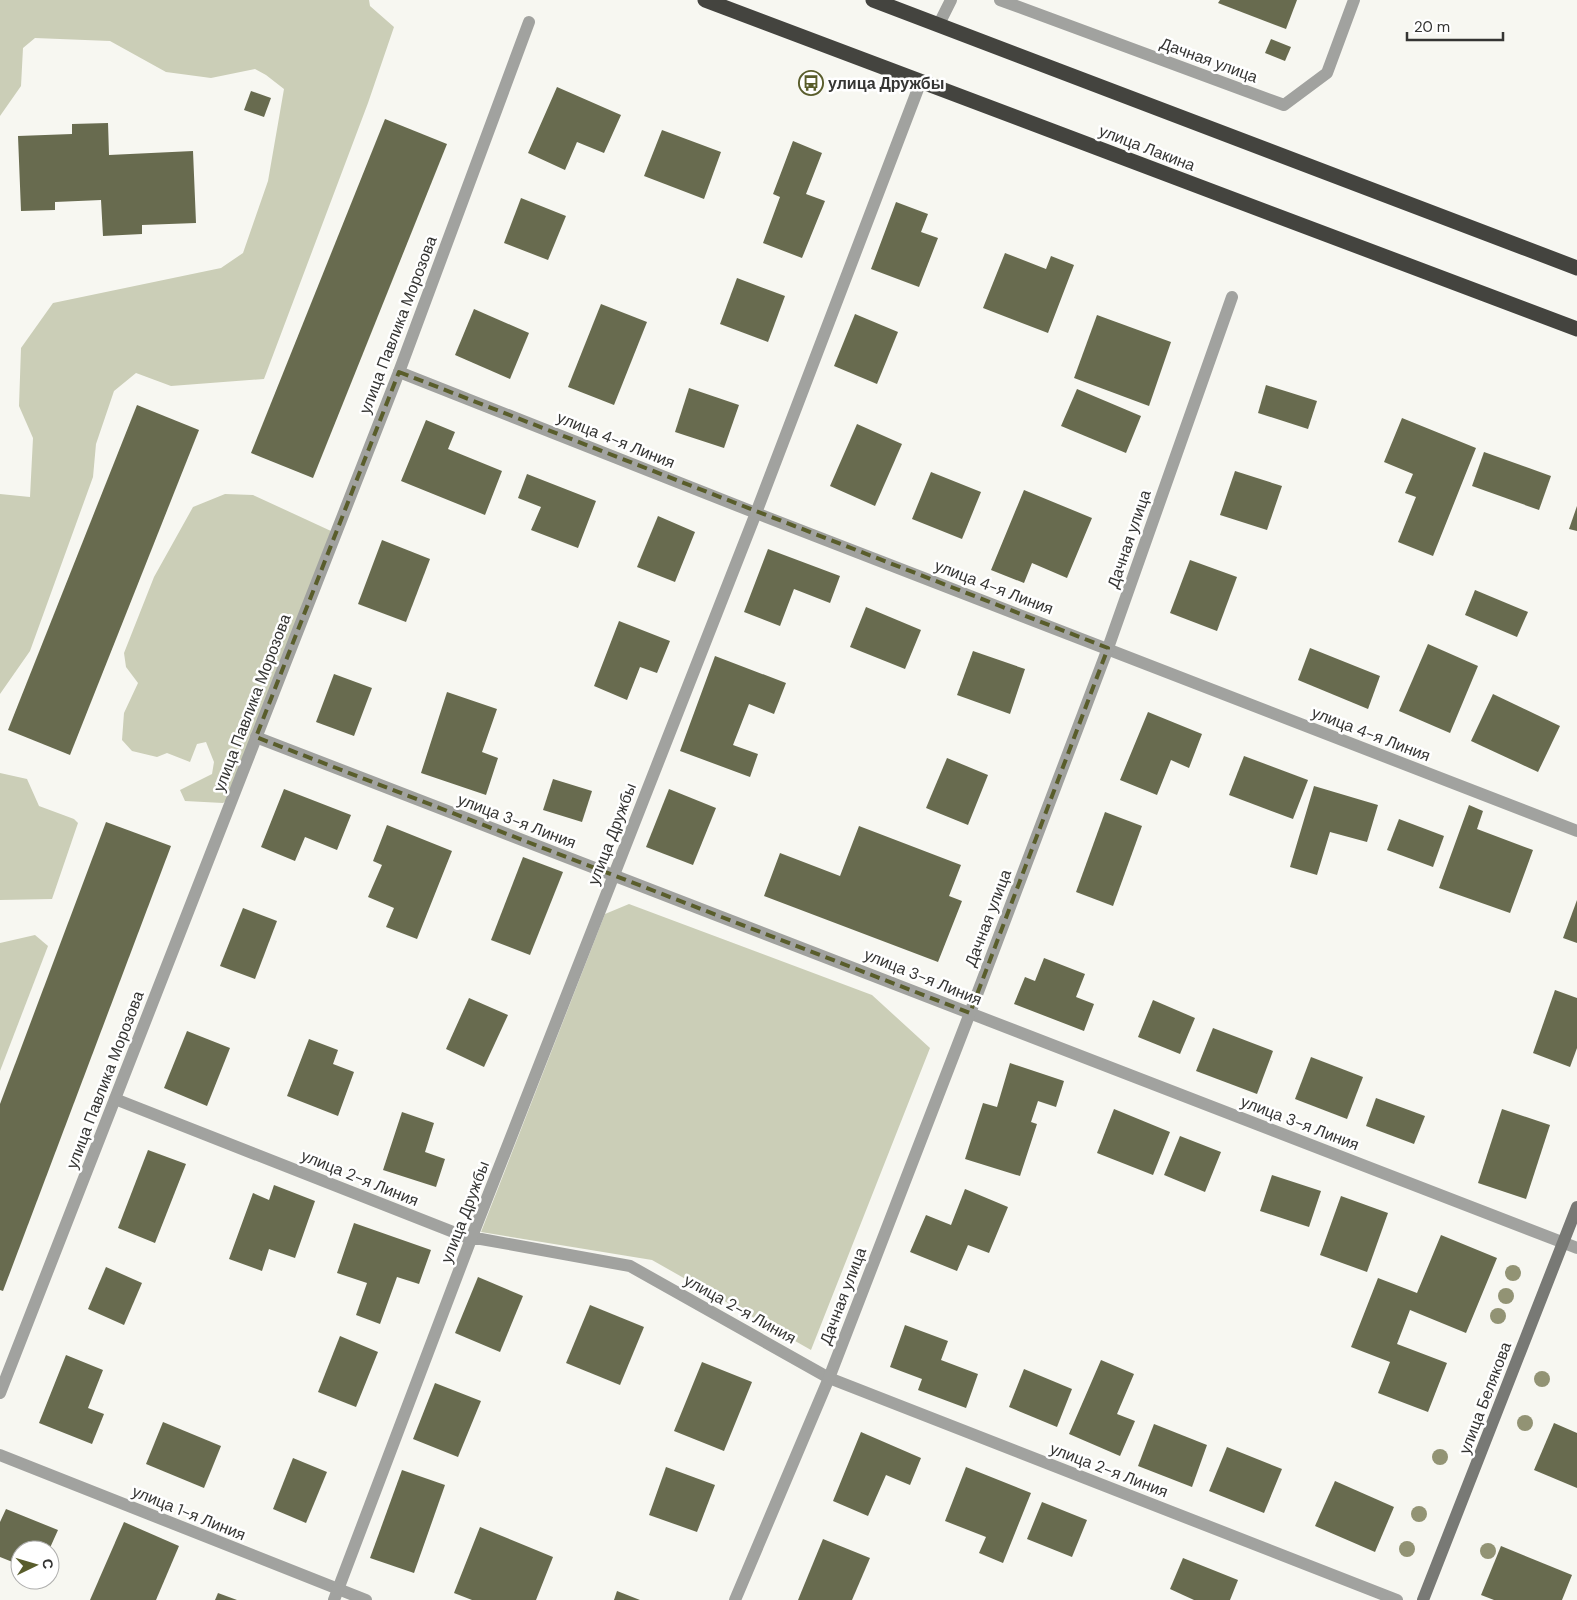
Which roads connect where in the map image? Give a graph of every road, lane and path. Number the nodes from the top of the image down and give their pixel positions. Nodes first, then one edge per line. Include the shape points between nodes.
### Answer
1 (705, 0) edge
2 (873, 0) edge
3 (950, 0) edge
4 (1000, 0) edge
5 (1354, 0) edge
6 (529, 22) dead end
7 (938, 24) junction
8 (921, 80) junction
9 (1577, 268) edge
10 (1232, 297) dead end
11 (1577, 329) edge
12 (399, 372) junction
13 (756, 513) junction
14 (1108, 648) junction
15 (256, 738) junction
16 (1577, 831) edge
17 (614, 875) junction
18 (970, 1013) junction
19 (115, 1099) junction
20 (1577, 1208) edge
21 (471, 1239) junction
22 (1563, 1242) junction
23 (1577, 1248) edge
24 (829, 1378) junction
25 (0, 1393) edge
26 (0, 1455) edge
27 (336, 1595) edge
28 (366, 1600) edge
29 (735, 1600) edge
30 (1397, 1600) edge
31 (1423, 1600) edge

1 - 8 highway, улица Лакина
2 - 7 highway
3 - 7 street
4 - 5 street, Дачная улица via 1284,105 1327,73
6 - 12 street, улица Павлика Морозова
7 - 9 highway
8 - 11 highway, улица Лакина
8 - 13 street, улица Дружбы
10 - 14 street, Дачная улица
12 - 13 street, улица 4-я Линия
12 - 15 street, улица Павлика Морозова
13 - 14 street, улица 4-я Линия
13 - 17 street, улица Дружбы
14 - 16 street, улица 4-я Линия
14 - 18 street, Дачная улица
15 - 17 street, улица 3-я Линия
15 - 19 street, улица Павлика Морозова
17 - 18 street, улица 3-я Линия
17 - 21 street, улица Дружбы
18 - 22 street, улица 3-я Линия
18 - 24 street, Дачная улица
19 - 21 street, улица 2-я Линия
19 - 25 street, улица Павлика Морозова
20 - 22 street, улица Белякова
21 - 24 street, улица 2-я Линия via 630,1266
21 - 27 street, улица Дружбы
22 - 23 street, улица 3-я Линия
22 - 31 street, улица Белякова
24 - 29 street, Дачная улица
24 - 30 street, улица 2-я Линия
26 - 27 street, улица 1-я Линия
27 - 28 street, улица 1-я Линия

